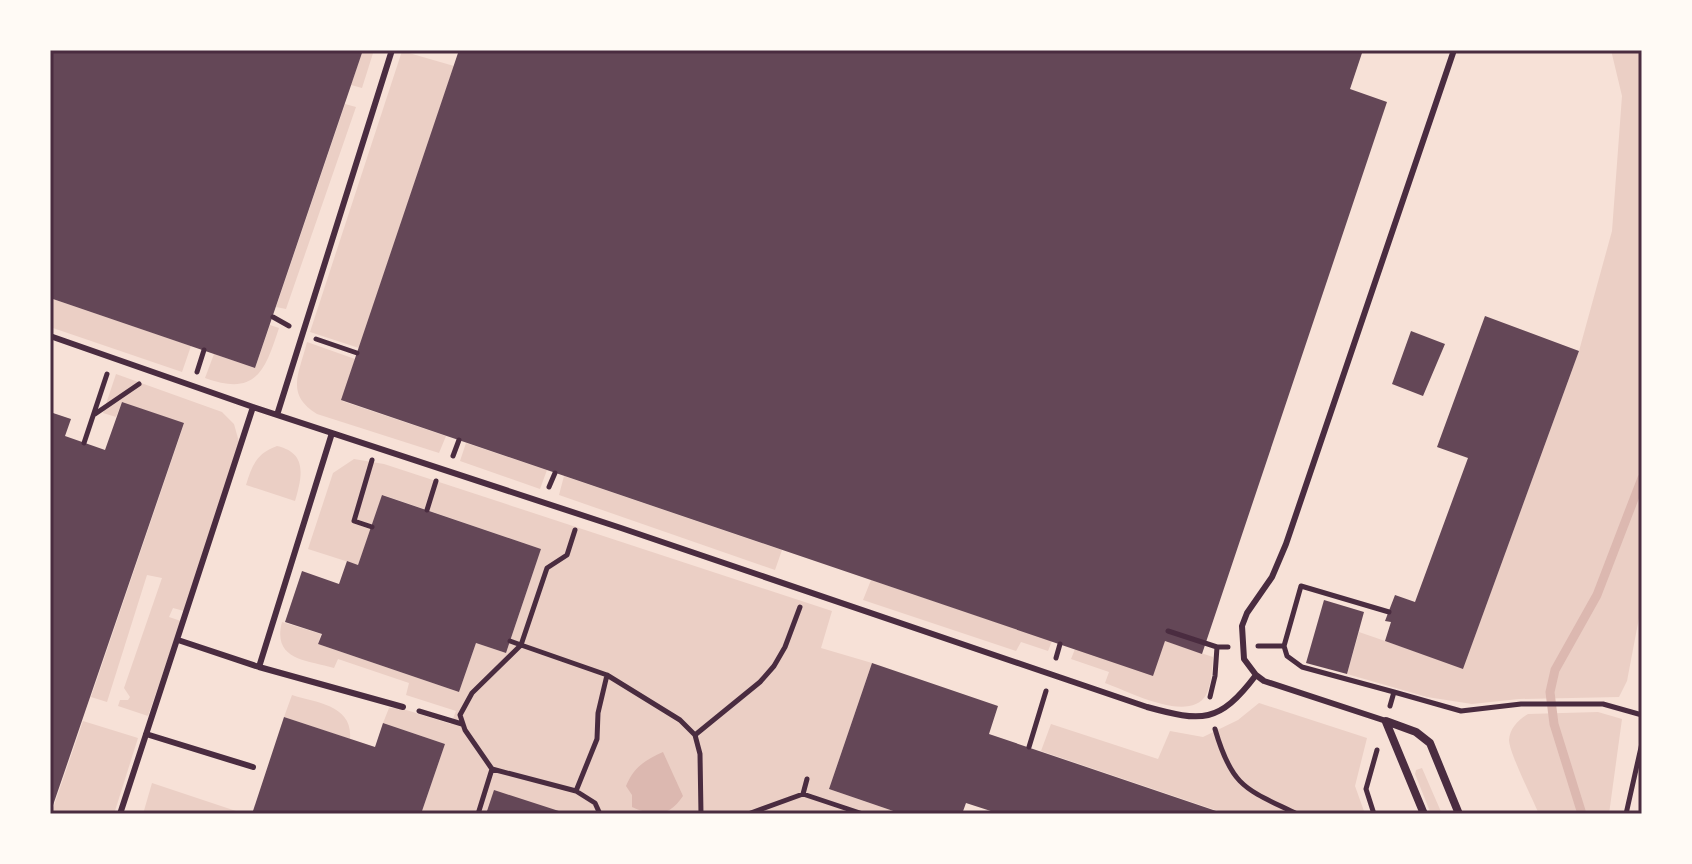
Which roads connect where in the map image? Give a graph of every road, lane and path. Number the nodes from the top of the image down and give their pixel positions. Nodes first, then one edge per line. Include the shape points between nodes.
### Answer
1 (392, 50) edge
2 (1454, 50) edge
3 (303, 334) junction
4 (50, 336) edge
5 (357, 353) dead end
6 (113, 357) junction
7 (157, 373) junction
8 (253, 407) junction
9 (93, 415) junction
10 (277, 415) junction
11 (332, 433) junction
12 (84, 443) dead end
13 (375, 448) junction
14 (439, 469) junction
15 (427, 510) dead end
16 (580, 515) junction
17 (372, 527) dead end
18 (806, 592) junction
19 (1389, 612) dead end
20 (1168, 631) dead end
21 (178, 640) junction
22 (510, 641) dead end
23 (1060, 644) dead end
24 (521, 645) junction
25 (1284, 646) dead end
26 (259, 667) junction
27 (607, 675) junction
28 (1256, 675) junction
29 (1051, 676) junction
30 (1394, 692) dead end
31 (1207, 703) dead end
32 (403, 707) joint
33 (1642, 715) edge
34 (1212, 716) junction
35 (1386, 721) junction
36 (462, 724) junction
37 (146, 734) junction
38 (695, 735) junction
39 (1642, 743) edge
40 (1029, 747) dead end
41 (253, 767) dead end
42 (492, 769) junction
43 (807, 779) dead end
44 (576, 791) junction
45 (803, 794) junction
46 (120, 814) edge
47 (478, 814) edge
48 (600, 814) edge
49 (701, 814) edge
50 (748, 814) edge
51 (863, 814) edge
52 (1297, 814) edge
53 (1424, 814) edge
54 (1459, 814) edge
55 (1626, 814) edge

1 - 3 lane
2 - 28 lane via 1286,544 1242,626 1244,659
3 - 5 path
3 - 10 lane
4 - 6 lane
6 - 7 lane
6 - 9 path
7 - 8 lane
7 - 9 path
8 - 10 lane
8 - 21 lane
9 - 12 path
10 - 11 lane
11 - 13 lane
11 - 26 lane
13 - 14 lane
13 - 17 path via 354,521
14 - 15 path
14 - 16 lane
16 - 18 lane
16 - 24 path via 567,555 547,568
18 - 29 lane
18 - 38 path via 774,666
19 - 25 path via 1301,586
20 - 31 path via 1217,647
21 - 26 lane
21 - 37 lane
22 - 24 path
23 - 29 path
24 - 27 path
24 - 36 path via 472,693 460,715
26 - 32 lane
27 - 38 path
27 - 44 path via 597,739
28 - 34 lane via 1244,692
28 - 35 lane
29 - 34 lane via 1183,717
29 - 40 path
30 - 33 path via 1461,711 1521,704 1603,704
32 - 36 path
34 - 52 path via 1236,780
35 - 53 street
35 - 54 street via 1430,743
36 - 42 path
37 - 41 lane
37 - 46 lane
38 - 49 path
39 - 55 path
42 - 44 path
42 - 47 path
43 - 45 path
44 - 48 path via 595,803
45 - 50 path
45 - 51 path

